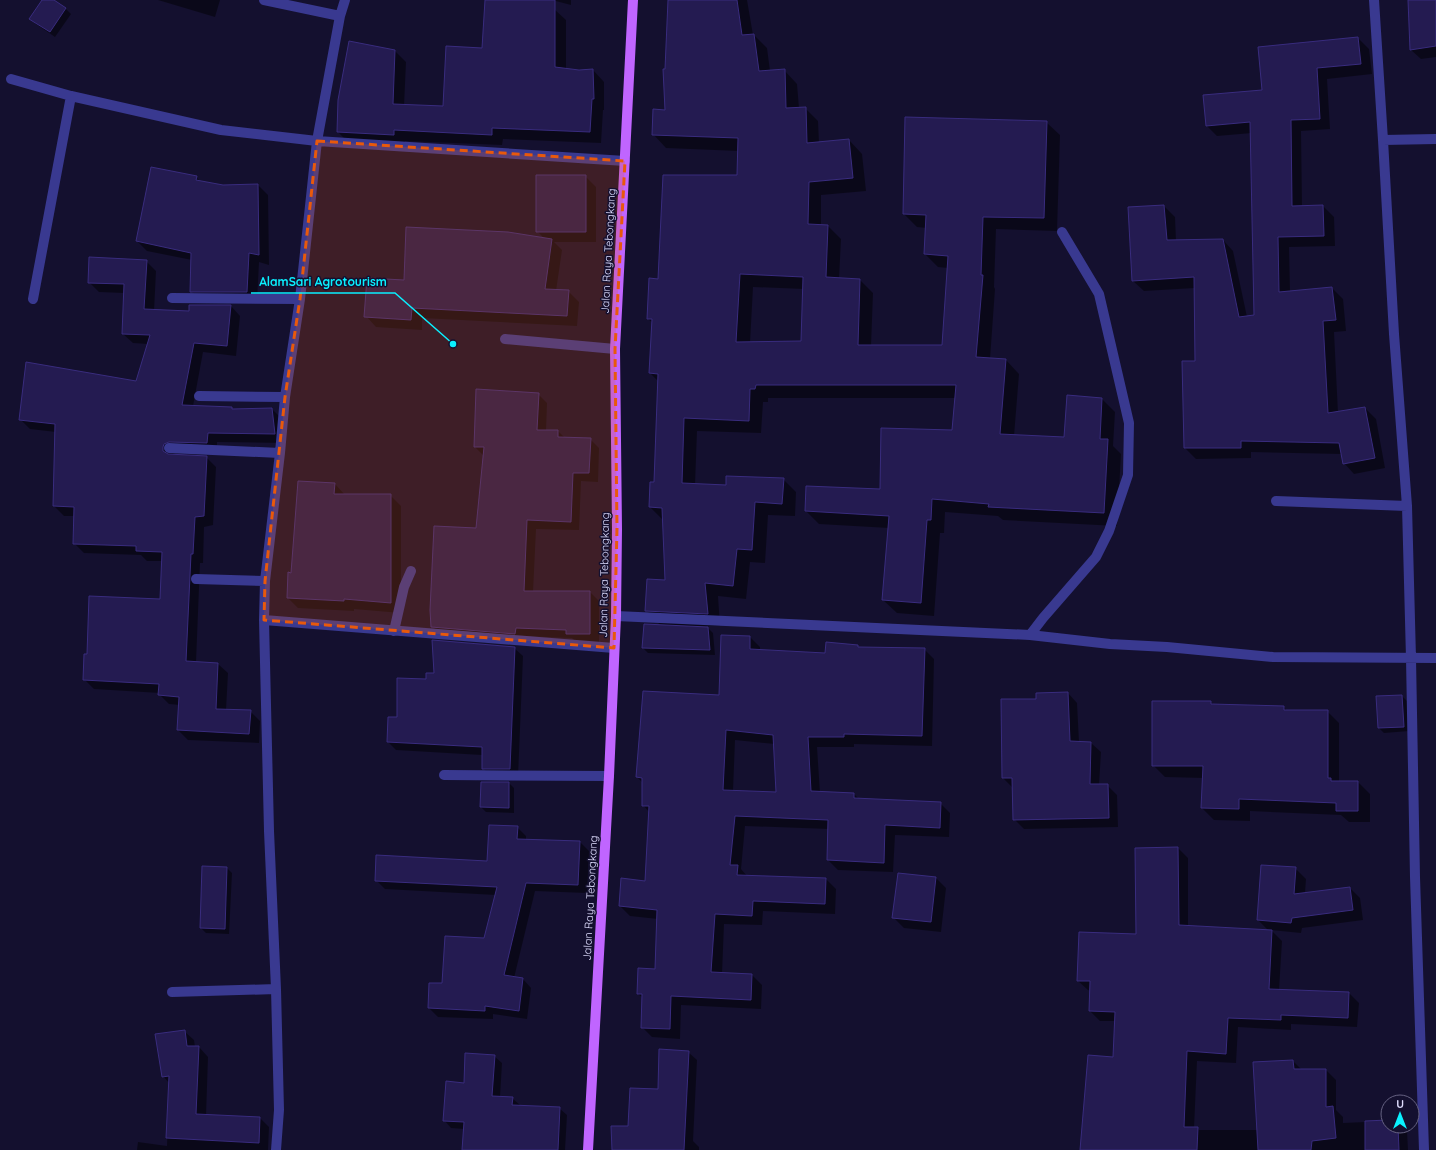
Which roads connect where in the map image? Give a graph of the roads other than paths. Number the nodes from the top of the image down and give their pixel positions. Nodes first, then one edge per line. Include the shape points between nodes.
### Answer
1 (264, 0) edge
2 (345, 0) edge
3 (633, 0) edge
4 (1374, 0) edge
5 (340, 16) junction
6 (11, 79) dead end
7 (70, 96) junction
8 (1436, 139) edge
9 (1383, 140) junction
10 (318, 141) junction
11 (625, 161) junction
12 (1062, 232) dead end
13 (172, 298) dead end
14 (33, 299) dead end
15 (300, 299) junction
16 (505, 339) dead end
17 (615, 349) junction
18 (199, 396) dead end
19 (285, 397) junction
20 (169, 448) dead end
21 (280, 453) junction
22 (1276, 501) dead end
23 (1407, 506) junction
24 (412, 570) dead end
25 (196, 579) dead end
26 (265, 581) junction
27 (616, 616) junction
28 (264, 620) junction
29 (394, 631) junction
30 (1030, 635) junction
31 (614, 648) junction
32 (1411, 658) junction
33 (1436, 658) edge
34 (444, 775) dead end
35 (609, 776) junction
36 (276, 989) junction
37 (172, 992) dead end
38 (276, 1150) edge
39 (588, 1150) edge
40 (1424, 1150) edge

1 - 5 street
2 - 5 street
3 - 11 main road, Jalan Raya Tebongkang
4 - 9 street
5 - 10 street
6 - 7 street
7 - 10 street via 221,130
7 - 14 street
8 - 9 street
9 - 23 street
10 - 11 street
10 - 15 street
11 - 17 main road, Jalan Raya Tebongkang
12 - 30 street via 1099,294 1129,423 1128,475 1109,532 1096,558
13 - 15 street
15 - 19 street
16 - 17 street
17 - 27 main road, Jalan Raya Tebongkang
18 - 19 street
19 - 21 street
20 - 21 street
21 - 26 street
22 - 23 street
23 - 32 street
24 - 29 street via 404,587
25 - 26 street
26 - 28 street
27 - 30 street
27 - 31 main road, Jalan Raya Tebongkang
28 - 29 street
28 - 36 street
29 - 31 street
30 - 32 street via 1273,657
31 - 35 main road, Jalan Raya Tebongkang
32 - 33 street
32 - 40 street
34 - 35 street
35 - 39 main road, Jalan Raya Tebongkang
36 - 37 street
36 - 38 street via 279,1110

